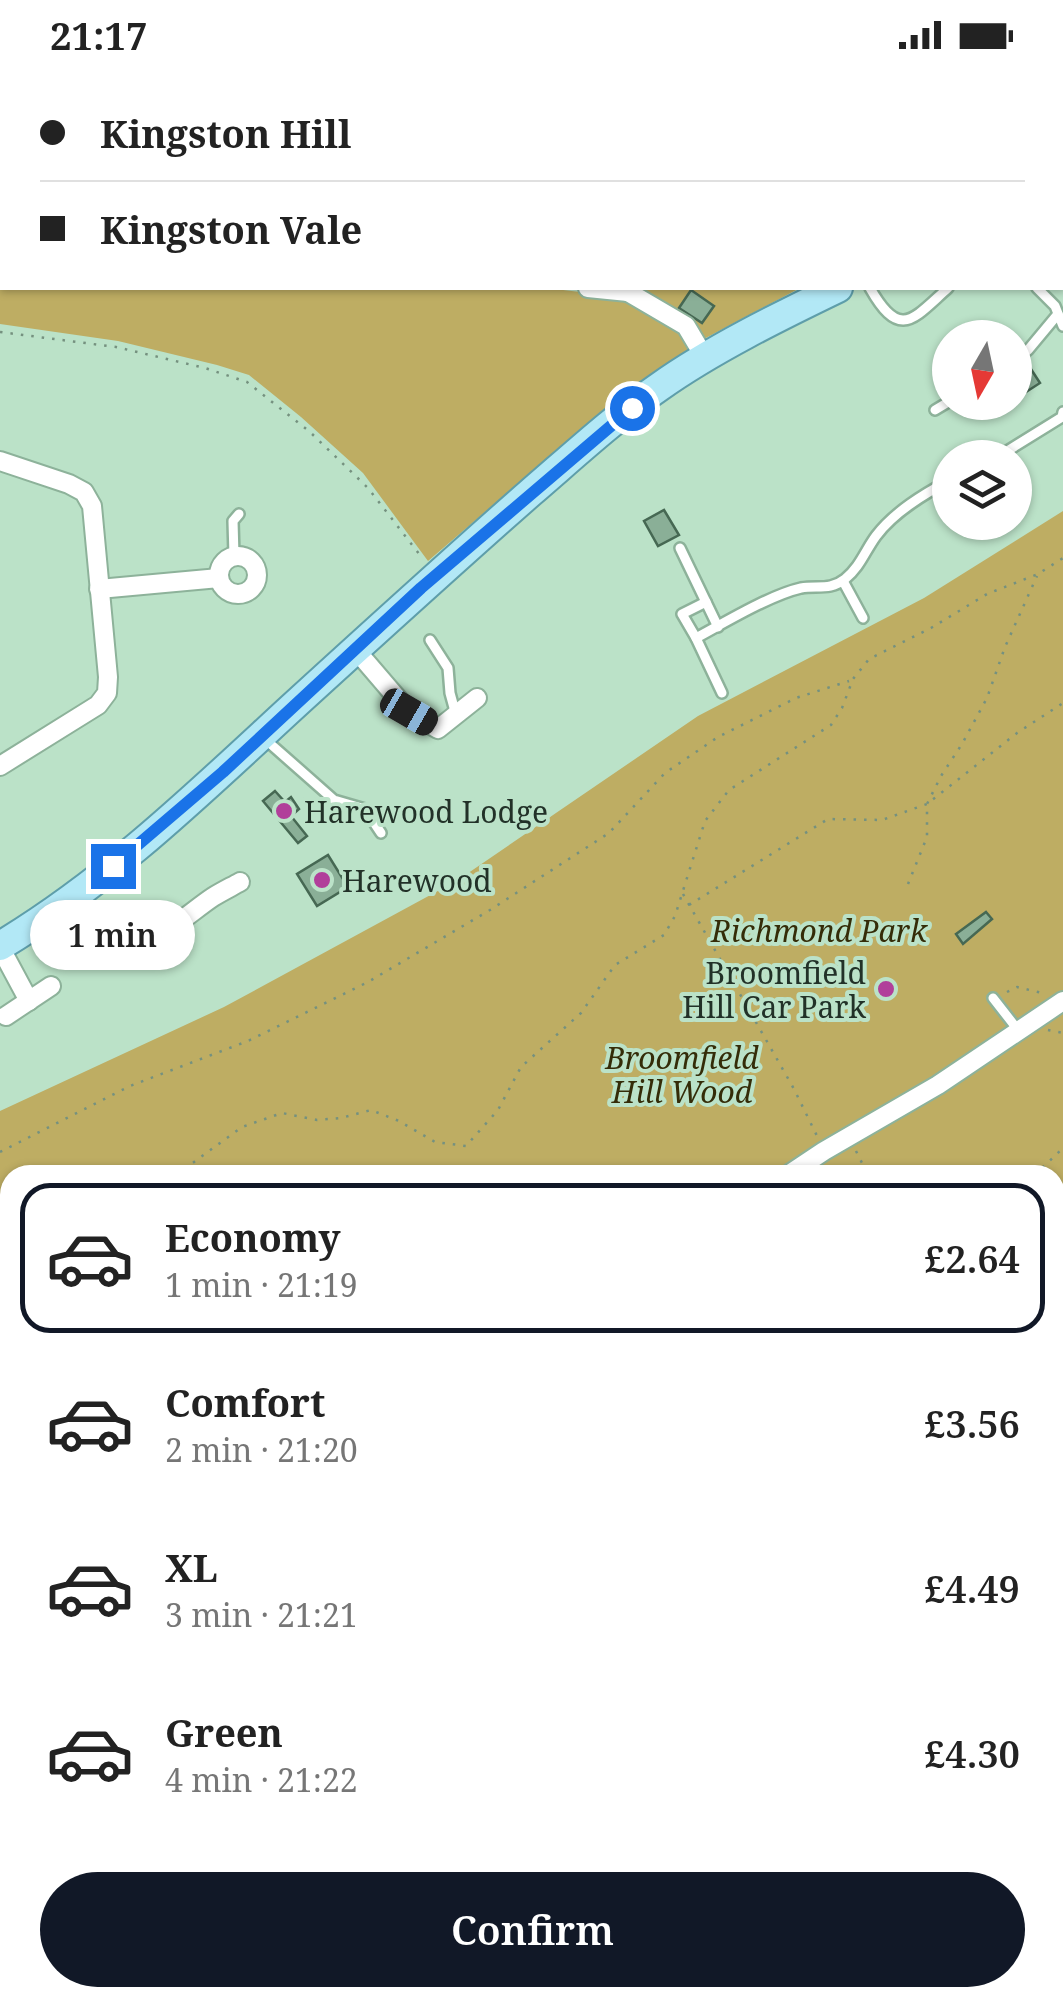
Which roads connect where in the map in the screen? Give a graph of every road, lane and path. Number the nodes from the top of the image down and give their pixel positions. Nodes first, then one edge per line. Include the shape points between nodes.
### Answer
1 (626, 290) edge
2 (834, 290) edge
3 (871, 290) edge
4 (946, 290) edge
5 (1039, 290) edge
6 (1058, 314) junction
7 (1063, 326) edge
8 (0, 332) edge
9 (1032, 345) edge
10 (704, 358) junction
11 (1063, 412) edge
12 (1025, 440) edge
13 (0, 461) edge
14 (932, 491) edge
15 (240, 514) dead end
16 (680, 548) dead end
17 (234, 556) junction
18 (1063, 558) edge
19 (428, 566) dead end
20 (1038, 574) junction
21 (220, 578) junction
22 (843, 582) junction
23 (100, 589) junction
24 (706, 602) junction
25 (863, 618) dead end
26 (718, 626) junction
27 (696, 638) junction
28 (430, 640) dead end
29 (361, 644) junction
30 (853, 680) junction
31 (722, 693) dead end
32 (477, 698) dead end
33 (1063, 703) edge
34 (456, 714) junction
35 (261, 736) junction
36 (0, 766) edge
37 (927, 804) junction
38 (381, 833) dead end
39 (240, 882) dead end
40 (908, 884) dead end
41 (681, 891) junction
42 (69, 900) junction
43 (690, 905) junction
44 (0, 946) edge
45 (51, 986) dead end
46 (994, 998) joint
47 (29, 1000) junction
48 (1060, 1004) edge
49 (6, 1016) dead end
50 (1019, 1032) junction
51 (849, 1136) junction
52 (824, 1151) junction
53 (0, 1152) edge
54 (190, 1165) edge
55 (803, 1165) edge
56 (863, 1165) edge

1 - 10 street via 686,326
2 - 10 main road
3 - 4 lane via 891,317 904,321
5 - 6 lane
6 - 7 lane
6 - 9 lane
8 - 19 path via 116,347 247,382 368,488
10 - 29 main road via 582,448
11 - 12 lane
13 - 23 street via 84,492 92,506
14 - 22 lane via 876,535
15 - 17 lane
16 - 24 lane
17 - 21 street via 222,565
17 - 21 street via 256,567 253,588 230,592
18 - 20 path
20 - 30 path via 870,659
20 - 37 path via 987,698
21 - 23 street
22 - 25 lane
22 - 26 lane via 802,588
23 - 36 street via 107,694
24 - 26 lane
24 - 27 lane via 682,614
26 - 27 lane
27 - 31 lane
28 - 34 lane via 448,668
29 - 34 street via 409,712 438,728
29 - 35 main road
30 - 41 path via 831,725 728,790 705,821
30 - 53 path via 796,698 718,737 665,774 609,833 368,982 248,1041 130,1086
32 - 34 street
33 - 37 path
35 - 38 lane via 334,800 365,809
35 - 42 main road
37 - 40 path via 927,837
37 - 43 path via 882,820 828,818
39 - 42 street via 134,947 98,939
41 - 43 path
41 - 54 path via 664,935 615,965 581,1012 522,1067 498,1110 466,1146 436,1142 371,1110 317,1120 282,1113 242,1127
42 - 44 main road
43 - 52 path
44 - 47 street
45 - 47 street
46 - 48 path via 1017,987 1041,991
46 - 50 lane
47 - 49 street
48 - 50 street
50 - 51 street
51 - 52 street
51 - 56 path
52 - 55 street

